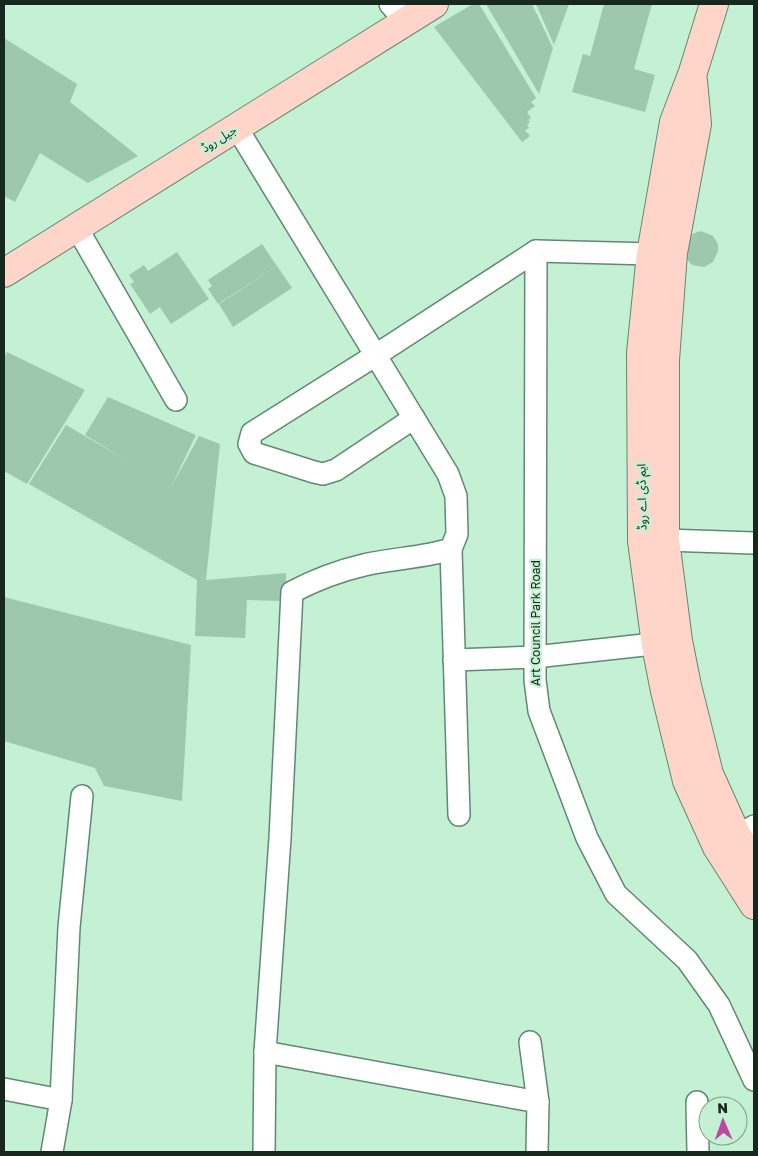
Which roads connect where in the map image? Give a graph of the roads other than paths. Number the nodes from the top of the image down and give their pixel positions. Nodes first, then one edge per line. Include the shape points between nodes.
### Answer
1 (434, 4) edge
2 (714, 4) edge
3 (398, 13) edge
4 (693, 72) junction
5 (237, 128) junction
6 (77, 228) junction
7 (536, 250) junction
8 (652, 254) junction
9 (4, 274) edge
10 (376, 355) junction
11 (176, 400) dead end
12 (414, 418) junction
13 (665, 540) junction
14 (754, 543) edge
15 (451, 549) junction
16 (667, 643) junction
17 (535, 657) junction
18 (454, 660) junction
19 (82, 796) dead end
20 (459, 815) dead end
21 (746, 831) edge
22 (754, 863) edge
23 (754, 906) edge
24 (530, 1042) dead end
25 (265, 1052) junction
26 (754, 1080) edge
27 (4, 1088) edge
28 (61, 1100) junction
29 (538, 1102) junction
30 (697, 1102) dead end
31 (52, 1152) edge
32 (264, 1152) edge
33 (537, 1152) edge
34 (698, 1152) edge

1 - 3 main road, جیل روڈ
2 - 4 main road, ایم ڈی اے روڈ
3 - 5 main road, جیل روڈ
4 - 8 main road, ایم ڈی اے روڈ via 674,122
4 - 13 main road, ایم ڈی اے روڈ via 697,124 673,253 666,360
5 - 6 main road, جیل روڈ
5 - 10 street
6 - 9 main road, جیل روڈ
6 - 11 street
7 - 8 street
7 - 10 street
7 - 17 street, Art Council Park Road
8 - 16 main road, ایم ڈی اے روڈ via 640,353 642,541
10 - 12 street
10 - 12 street via 252,432 249,444 254,452 324,474 336,470
12 - 15 street via 448,474 456,496 457,534
13 - 14 street
13 - 16 main road, ایم ڈی اے روڈ
15 - 18 street
15 - 25 street via 433,555 364,565 319,578 292,592
16 - 17 street
16 - 21 main road, ایم ڈی اے روڈ via 687,686 709,774
16 - 23 main road, ایم ڈی اے روڈ via 665,691 687,781 717,847
17 - 18 street
17 - 26 street, Art Council Park Road via 539,711 587,838 616,894 687,960 719,1005
18 - 20 street
19 - 28 street via 69,927
21 - 22 main road, ایم ڈی اے روڈ
24 - 29 street
25 - 29 street
25 - 32 street
27 - 28 street
28 - 31 street
29 - 33 street
30 - 34 street

